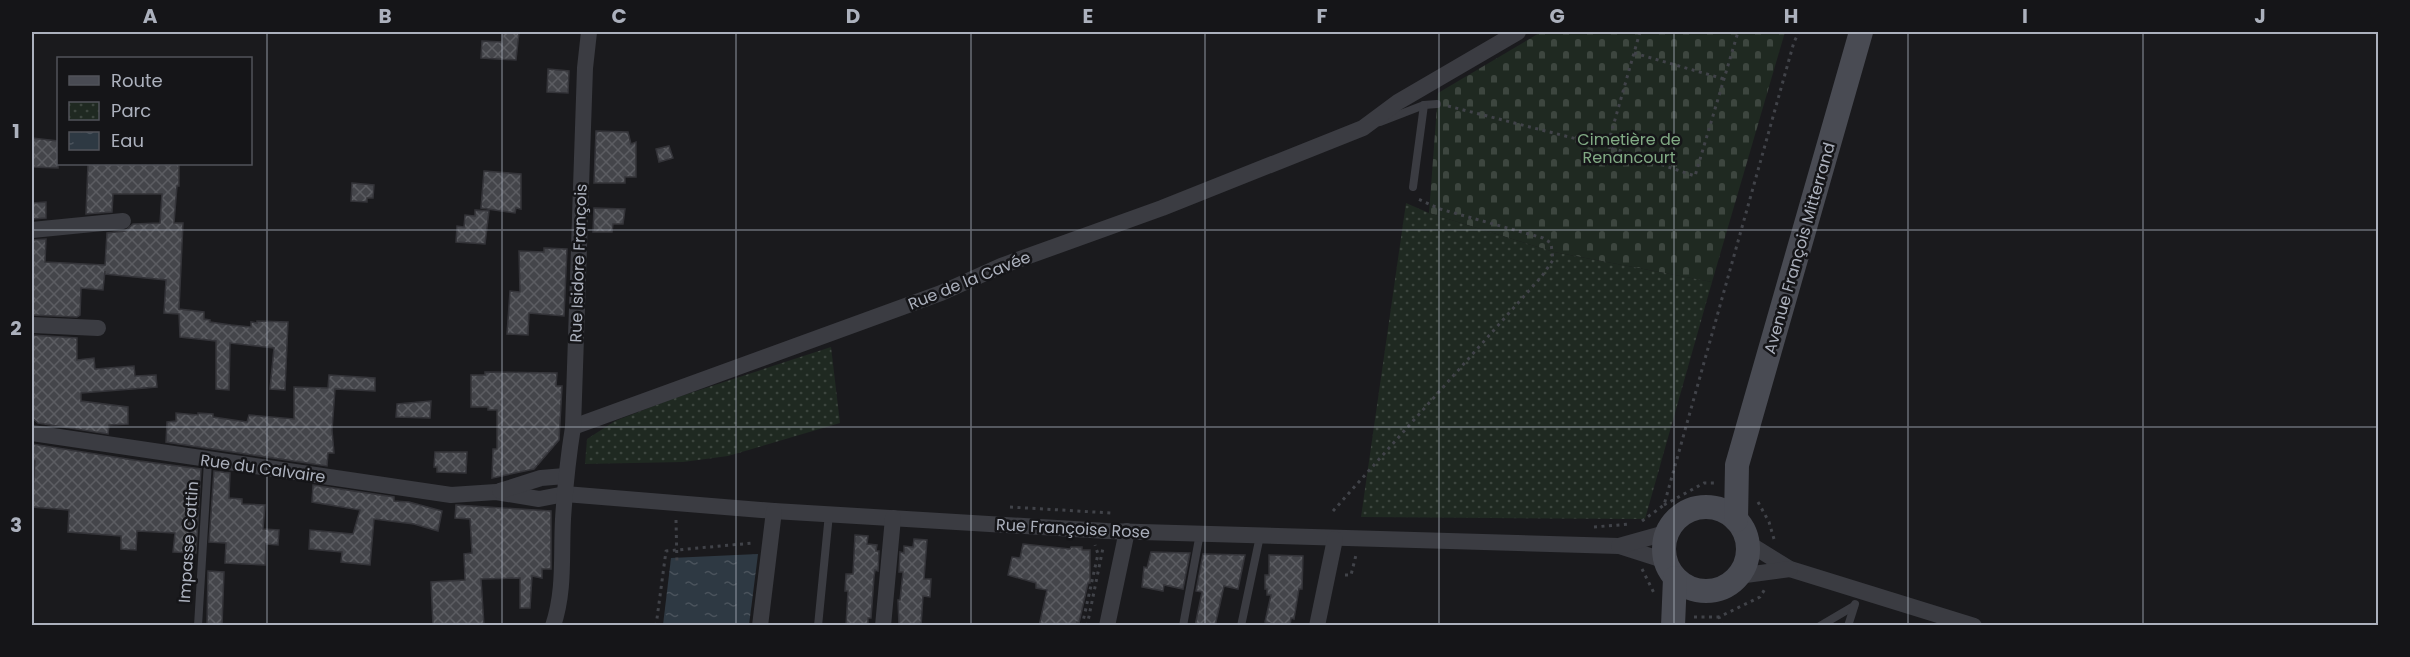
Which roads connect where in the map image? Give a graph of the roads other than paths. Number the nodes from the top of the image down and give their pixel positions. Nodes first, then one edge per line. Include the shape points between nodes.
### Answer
1 (589, 32) edge
2 (1518, 32) edge
3 (1861, 32) edge
4 (1437, 104) road end
5 (1424, 105) junction
6 (1363, 128) junction
7 (1413, 187) road end
8 (123, 221) dead end
9 (32, 230) edge
10 (32, 326) edge
11 (98, 328) dead end
12 (573, 427) junction
13 (32, 433) edge
14 (208, 461) junction
15 (1737, 465) junction
16 (565, 476) junction
17 (496, 492) junction
18 (565, 494) junction
19 (1707, 507) junction
20 (774, 511) junction
21 (830, 514) junction
22 (893, 518) junction
23 (1736, 520) junction
24 (1127, 531) junction
25 (1669, 532) junction
26 (1200, 533) junction
27 (1260, 536) junction
28 (1335, 539) junction
29 (1748, 543) junction
30 (1619, 546) junction
31 (1670, 569) junction
32 (1791, 569) junction
33 (1738, 576) junction
34 (1859, 590) junction
35 (1705, 591) junction
36 (1854, 606) junction
37 (1682, 623) edge
38 (198, 626) edge
39 (554, 626) edge
40 (760, 626) edge
41 (818, 626) edge
42 (883, 626) edge
43 (1107, 626) edge
44 (1183, 626) edge
45 (1241, 626) edge
46 (1317, 626) edge
47 (1820, 626) edge
48 (1848, 626) edge
49 (1974, 626) edge

1 - 12 street, Rue Isidore François
2 - 6 street, Rue de la Cavée via 1398,102
3 - 15 main road, Avenue François Mitterrand
4 - 5 lane
5 - 6 lane
5 - 7 lane
6 - 12 street, Rue de la Cavée via 1162,208 1001,266 941,293
8 - 9 street
10 - 11 street
12 - 16 street, Rue Isidore François
13 - 14 street, Rue du Calvaire
14 - 17 street, Rue du Calvaire via 451,495
14 - 38 lane, Impasse Cattin
15 - 19 main road, Avenue François Mitterrand
15 - 23 main road, Avenue François Mitterrand
16 - 17 street, Rue du Calvaire via 541,478
16 - 18 street, Rue Isidore François
17 - 18 street, Rue du Calvaire via 539,499
18 - 20 street, Rue Françoise Rose
18 - 39 street, Rue Isidore François via 563,570
19 - 23 main road via 1719,509
19 - 25 main road via 1681,516
20 - 21 street, Rue Françoise Rose
20 - 40 street
21 - 22 street, Rue Françoise Rose
21 - 41 lane
22 - 24 street, Rue Françoise Rose
22 - 42 street
23 - 29 main road
24 - 26 street, Rue Françoise Rose
24 - 43 street
25 - 30 street
25 - 31 main road via 1664,552
26 - 27 street, Rue Françoise Rose
26 - 44 lane
27 - 28 street, Rue Françoise Rose
27 - 45 lane
28 - 30 street, Rue Françoise Rose
28 - 46 street
29 - 32 street
29 - 33 main road via 1747,561
30 - 31 street
31 - 35 main road via 1684,586
31 - 37 main road
32 - 33 street
32 - 34 street
33 - 35 main road via 1722,589
34 - 36 lane
34 - 49 street
35 - 37 main road
36 - 47 lane
36 - 48 lane

